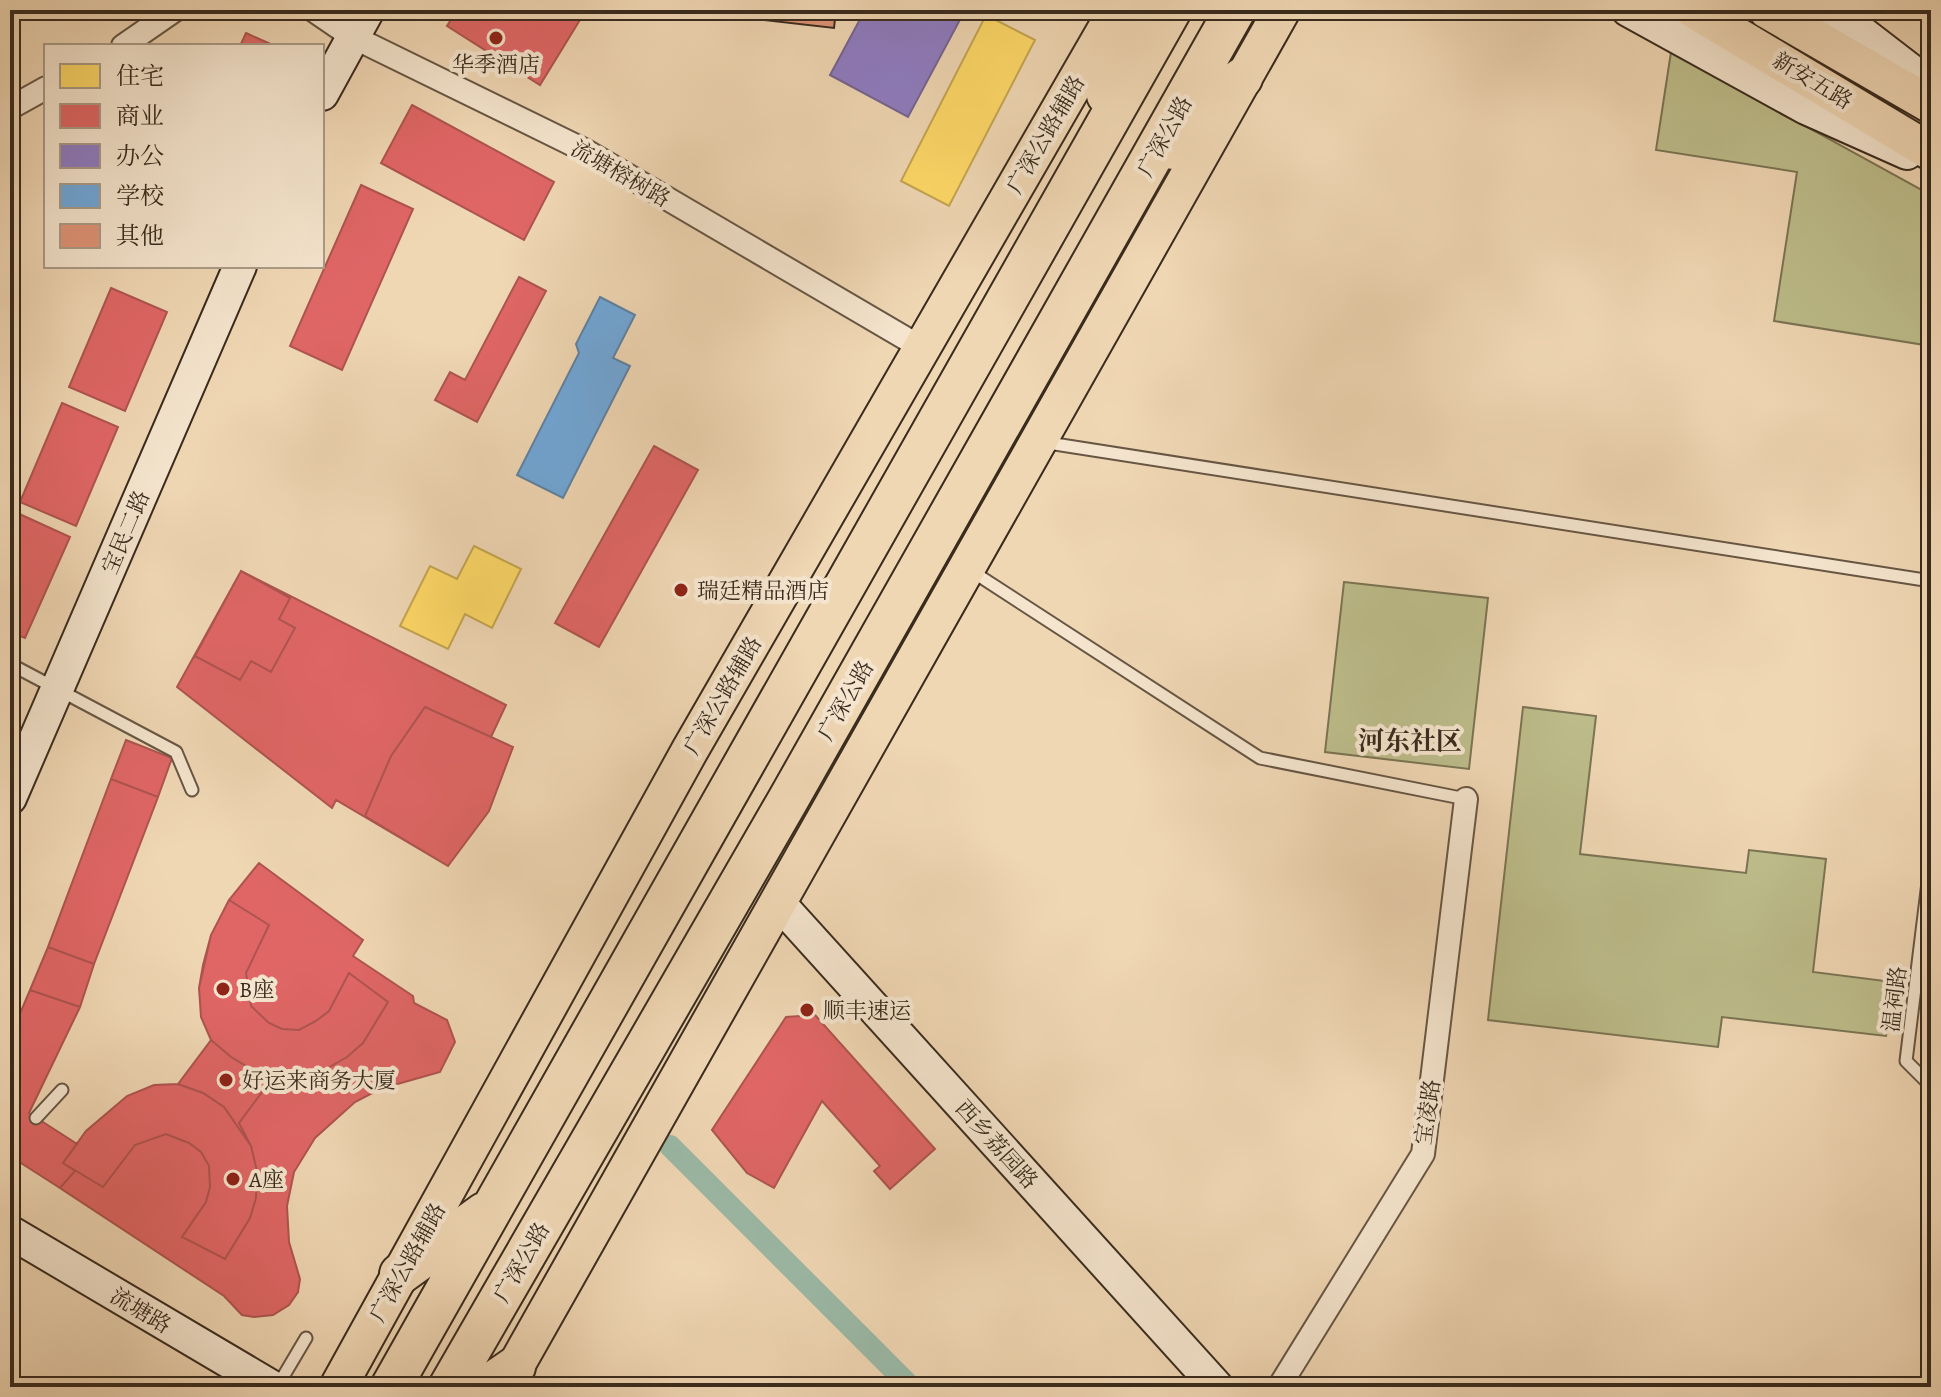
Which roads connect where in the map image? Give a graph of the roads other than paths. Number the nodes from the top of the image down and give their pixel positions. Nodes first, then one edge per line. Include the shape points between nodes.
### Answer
1 (175, 10) edge
2 (313, 10) edge
3 (1117, 10) edge
4 (1128, 10) edge
5 (1171, 10) edge
6 (1235, 10) edge
7 (1282, 10) edge
8 (1628, 10) edge
9 (1694, 10) edge
10 (1796, 15) edge
11 (360, 23) edge
12 (126, 44) edge
13 (1242, 78) junction
14 (1931, 86) edge
15 (44, 89) edge
16 (324, 90) edge
17 (1931, 105) edge
18 (10, 108) edge
19 (1096, 142) junction
20 (1931, 152) edge
21 (1931, 163) edge
22 (1134, 189) junction
23 (239, 268) edge
24 (922, 348) junction
25 (1037, 441) junction
26 (966, 567) junction
27 (1931, 581) edge
28 (10, 664) edge
29 (57, 689) junction
30 (192, 790) dead end
31 (10, 798) edge
32 (1466, 799) joint
33 (1931, 858) edge
34 (777, 901) junction
35 (1931, 1086) edge
36 (62, 1090) dead end
37 (36, 1118) dead end
38 (493, 1206) junction
39 (10, 1232) edge
40 (400, 1274) junction
41 (306, 1338) dead end
42 (502, 1380) edge
43 (275, 1387) edge
44 (338, 1387) edge
45 (391, 1387) edge
46 (449, 1387) edge
47 (1217, 1387) edge
48 (1279, 1387) edge

1 - 12 street
2 - 11 street, 流塘榕树路
3 - 24 main road, 广深公路辅路
4 - 19 highway
5 - 19 highway
6 - 22 highway, 广深公路
7 - 13 main road
8 - 21 street via 1806,108
9 - 20 main road, 新安五路
10 - 14 street via 1857,29
10 - 17 main road, 新安五路
11 - 16 street
11 - 24 street, 流塘榕树路
13 - 22 highway
13 - 25 main road
15 - 18 street
19 - 38 highway
22 - 46 highway, 广深公路
23 - 29 street, 宝民二路
24 - 40 main road, 广深公路辅路 via 690,750
25 - 26 main road
25 - 27 lane
26 - 32 lane via 1260,758
26 - 34 main road
28 - 29 lane
29 - 30 lane via 176,752
29 - 31 street, 宝民二路
32 - 48 street, 宝凌路 via 1423,1154
33 - 35 lane, 温祠路 via 1906,1061
34 - 42 main road
34 - 47 street, 西乡荔园路
36 - 37 lane
38 - 40 highway
38 - 45 highway
39 - 43 street, 流塘路
40 - 44 main road, 广深公路辅路
41 - 43 lane

